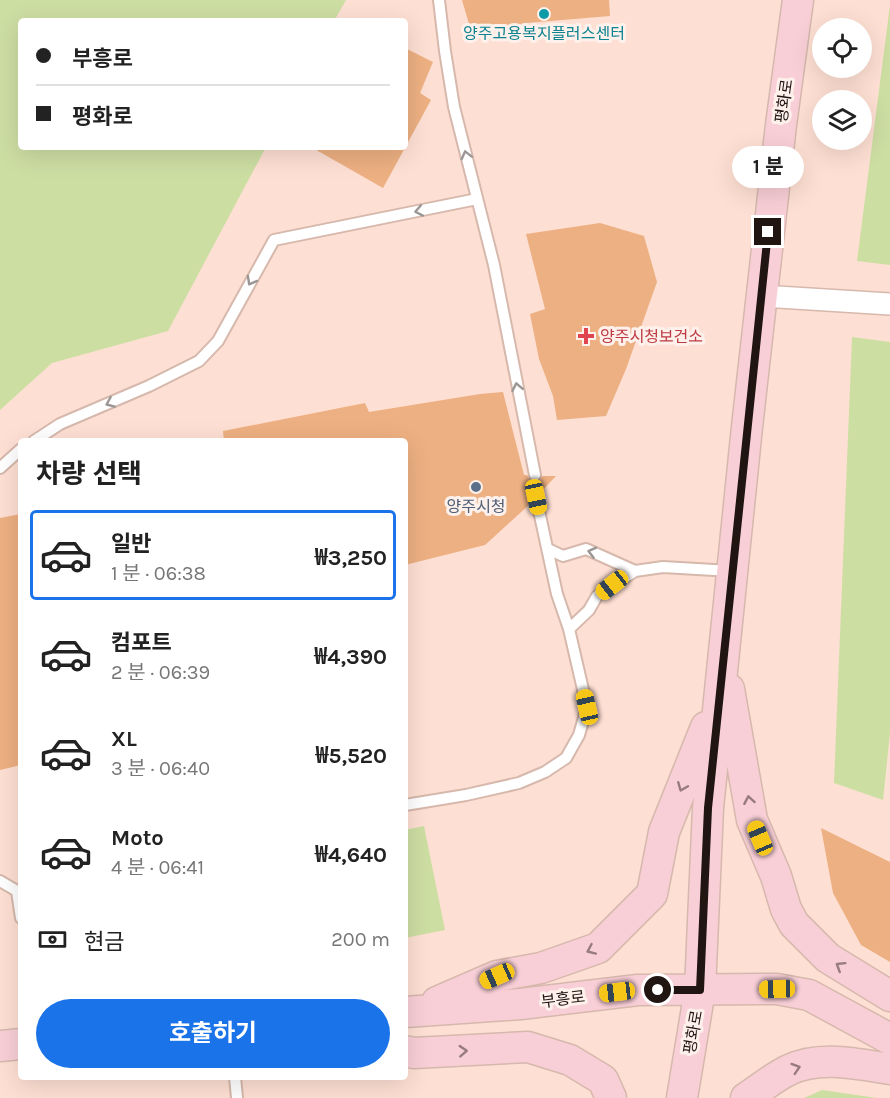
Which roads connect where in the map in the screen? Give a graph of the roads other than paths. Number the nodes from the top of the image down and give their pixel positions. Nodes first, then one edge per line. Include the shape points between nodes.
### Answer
1 (439, 0) edge
2 (798, 0) edge
3 (477, 199) junction
4 (761, 296) junction
5 (890, 304) edge
6 (39, 438) edge
7 (18, 452) edge
8 (0, 468) edge
9 (535, 476) dead end
10 (536, 497) dead end
11 (548, 549) junction
12 (635, 571) junction
13 (732, 572) junction
14 (569, 629) junction
15 (723, 653) junction
16 (719, 693) junction
17 (408, 805) edge
18 (0, 881) edge
19 (18, 890) edge
20 (700, 990) junction
21 (890, 996) edge
22 (412, 1011) edge
23 (890, 1039) edge
24 (18, 1044) edge
25 (0, 1046) edge
26 (408, 1052) edge
27 (890, 1069) edge
28 (235, 1080) edge
29 (237, 1098) edge
30 (611, 1098) edge
31 (682, 1098) edge
32 (746, 1098) edge

3 -> 1 lane via 454,107
2 - 4 main road, 평화로
3 -> 6 lane via 274,240 218,341 199,361 60,424
9 -> 3 lane via 494,265
4 - 5 street
4 - 13 main road, 평화로
7 - 8 lane
10 - 11 lane
12 -> 11 lane via 586,549 563,556
11 - 14 lane
12 - 13 lane via 663,567
12 - 14 lane via 597,597
13 - 15 main road, 평화로
14 - 17 lane via 587,707 579,735 566,758 519,783
15 - 16 main road, 평화로
21 -> 15 main road via 828,958 794,924 786,909 752,820
16 - 20 main road, 평화로 via 708,808
16 -> 22 main road via 664,832 652,894 598,948 541,968 497,976
18 - 19 lane
20 - 22 main road, 부흥로 via 638,990 521,1004
20 - 23 main road, 부흥로 via 777,989 809,995
20 - 31 main road, 평화로
24 - 25 main road
26 -> 30 main road via 528,1047 570,1060 603,1080
32 -> 27 main road via 790,1069 806,1065 853,1063
28 - 29 lane

